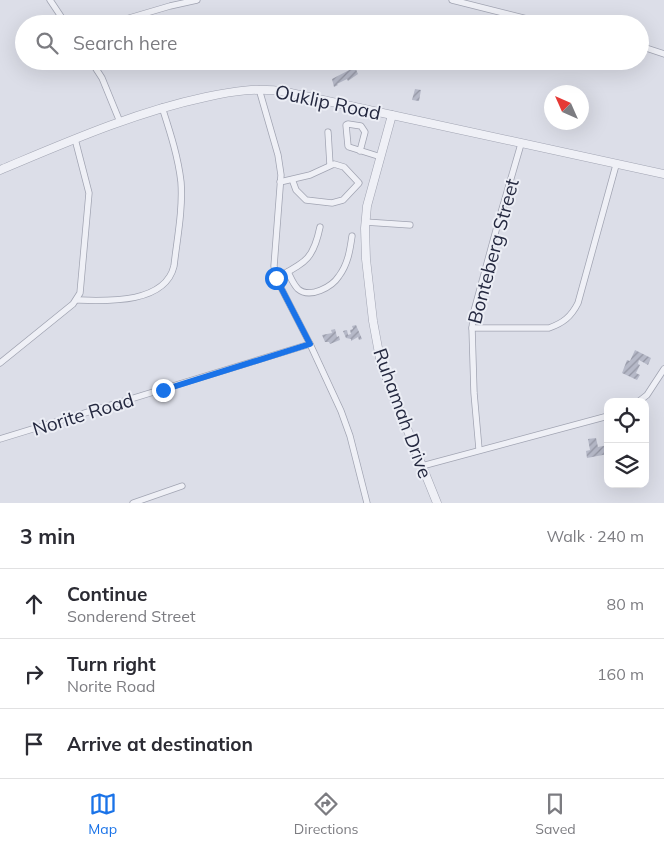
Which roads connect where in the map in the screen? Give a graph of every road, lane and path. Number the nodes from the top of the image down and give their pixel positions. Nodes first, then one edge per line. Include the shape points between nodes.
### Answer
1 (50, 0) edge
2 (197, 0) edge
3 (452, 0) edge
4 (60, 15) edge
5 (140, 15) edge
6 (511, 15) edge
7 (649, 49) edge
8 (664, 54) edge
9 (97, 70) edge
10 (259, 89) junction
11 (162, 107) junction
12 (392, 115) junction
13 (120, 122) junction
14 (328, 132) dead end
15 (75, 139) junction
16 (522, 144) junction
17 (360, 150) junction
18 (381, 157) junction
19 (330, 165) junction
20 (616, 165) junction
21 (0, 170) edge
22 (664, 174) edge
23 (292, 179) junction
24 (280, 182) junction
25 (365, 222) junction
26 (410, 225) dead end
27 (320, 227) dead end
28 (352, 236) dead end
29 (288, 272) junction
30 (276, 278) junction
31 (77, 300) junction
32 (472, 328) junction
33 (310, 344) junction
34 (0, 363) edge
35 (664, 369) edge
36 (643, 398) edge
37 (604, 417) edge
38 (0, 439) edge
39 (479, 449) junction
40 (422, 466) junction
41 (182, 486) dead end
42 (133, 503) edge
43 (367, 503) edge
44 (436, 503) edge

1 - 4 street
2 - 5 street
3 - 6 street
7 - 8 street
9 - 13 street
10 - 11 street, Ouklip Road
10 - 12 street, Ouklip Road
10 - 24 street via 278,156
11 - 13 street, Ouklip Road
11 - 31 street via 181,184 170,280 160,288 128,298
12 - 16 street, Ouklip Road
12 - 18 street, Ruhamah Drive
13 - 15 street, Ouklip Road
14 - 19 street
15 - 21 street, Ouklip Road
15 - 31 street via 89,193 81,288
16 - 20 street, Ouklip Road
16 - 32 street, Bonteberg Street via 474,311
17 - 17 street via 347,144 346,125 360,126 364,131
17 - 18 street
18 - 25 street, Ruhamah Drive
19 - 23 street
19 - 23 street via 344,167 359,182 338,202 306,200 296,190
20 - 22 street, Ouklip Road
20 - 32 street via 578,303 571,315 561,324 549,328
23 - 24 street
24 - 30 street
25 - 26 street
25 - 40 street, Ruhamah Drive via 366,259 381,364
27 - 29 street via 312,255
28 - 29 street via 345,265 326,288 303,292 296,287
29 - 30 street
30 - 33 street
31 - 34 street
32 - 39 street, Bonteberg Street
33 - 38 street, Norite Road
33 - 43 street via 347,428
35 - 36 street
37 - 39 street
39 - 40 street
40 - 44 street, Ruhamah Drive
41 - 42 street

